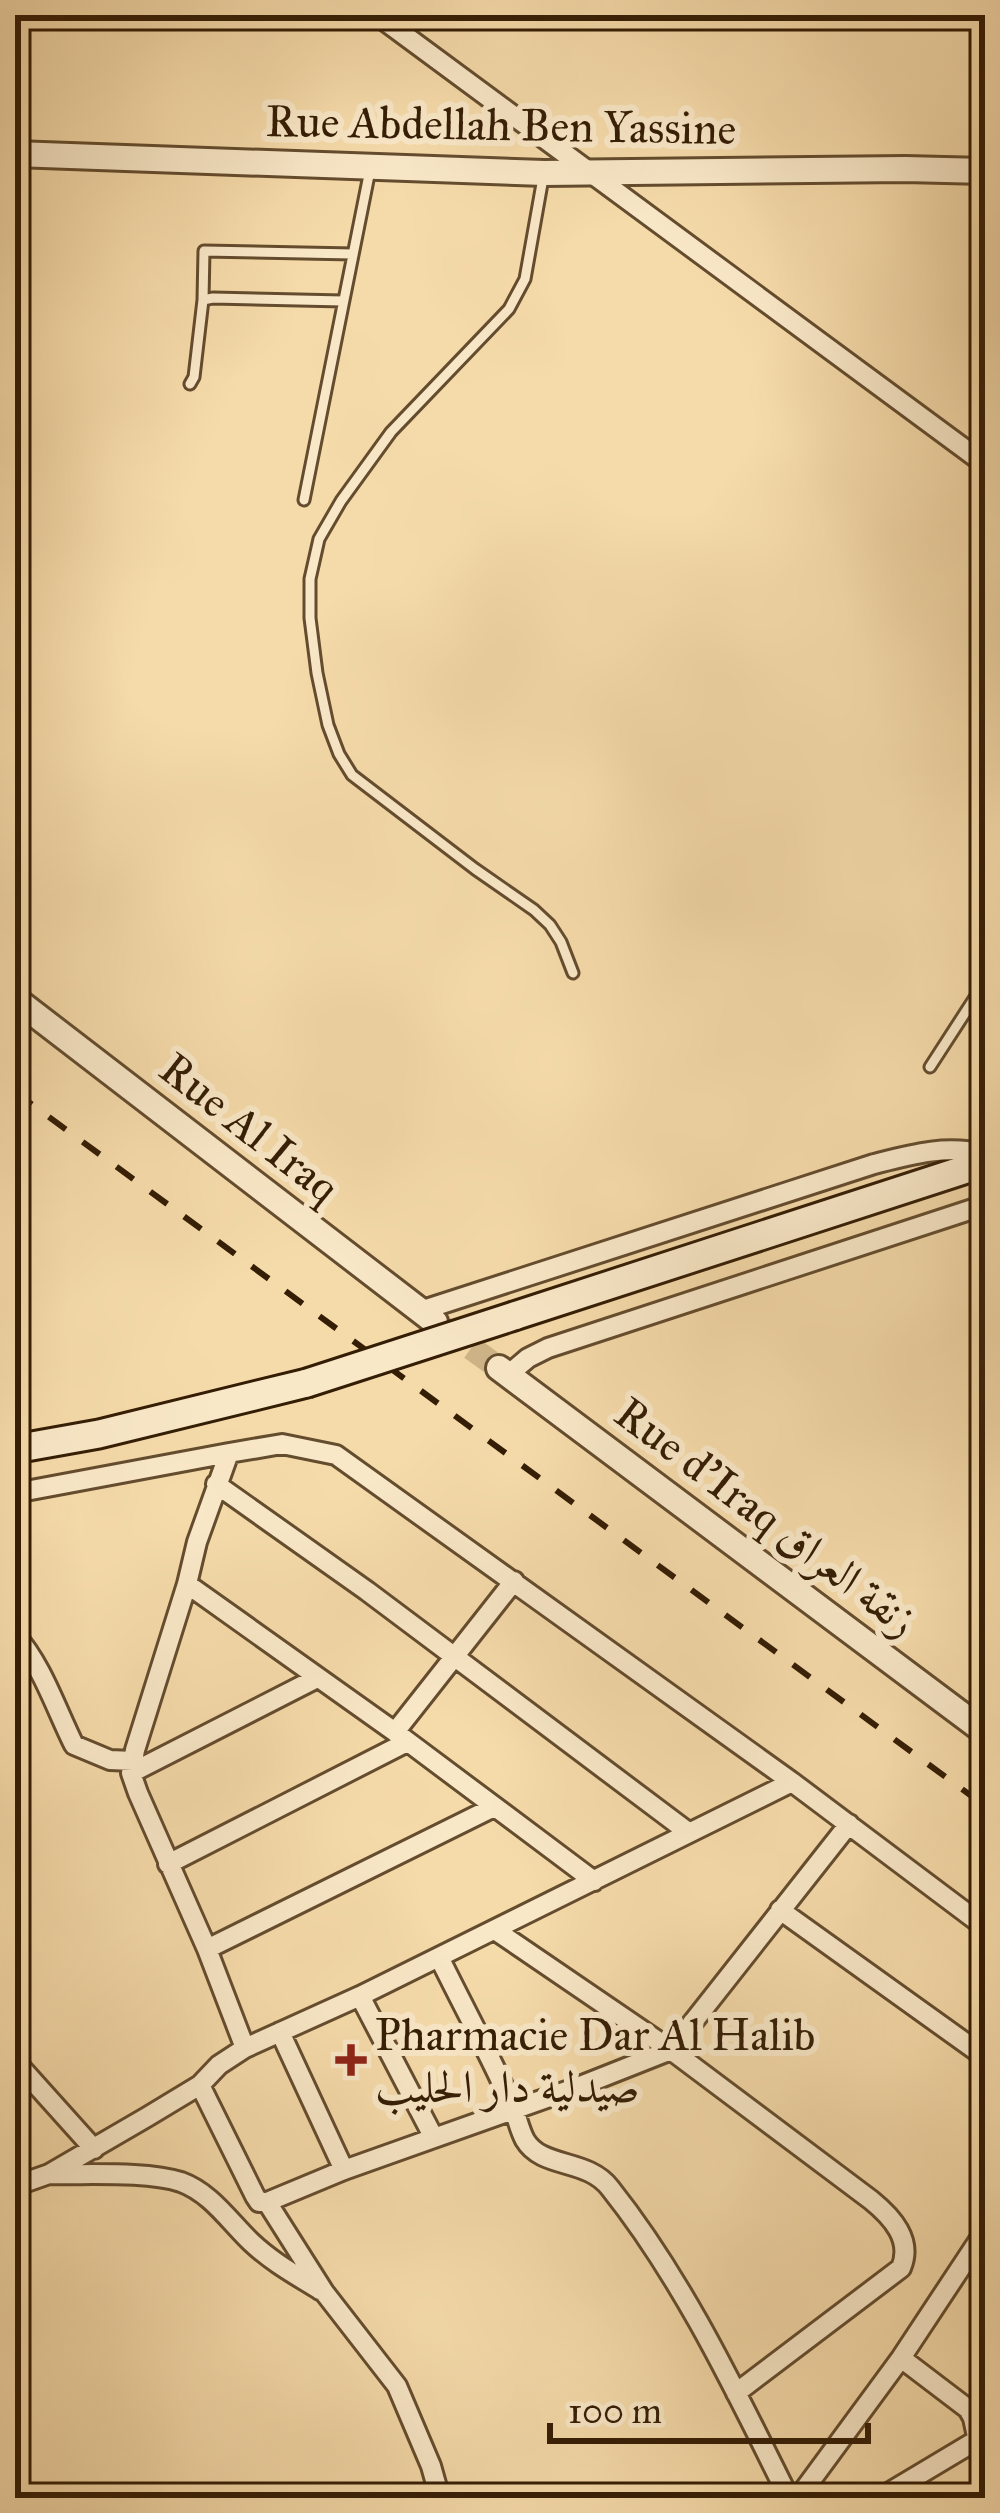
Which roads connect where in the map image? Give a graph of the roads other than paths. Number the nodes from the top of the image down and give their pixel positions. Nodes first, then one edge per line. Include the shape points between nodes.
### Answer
1 (377, 15) edge
2 (15, 154) edge
3 (371, 165) junction
4 (985, 171) edge
5 (544, 173) junction
6 (595, 173) junction
7 (353, 254) junction
8 (203, 300) junction
9 (343, 301) junction
10 (190, 384) dead end
11 (985, 464) edge
12 (304, 500) dead end
13 (572, 974) dead end
14 (985, 982) edge
15 (15, 998) edge
16 (930, 1066) dead end
17 (985, 1159) edge
18 (985, 1204) edge
19 (428, 1316) joint
20 (504, 1371) joint
21 (15, 1449) edge
22 (229, 1453) junction
23 (216, 1484) junction
24 (15, 1493) edge
25 (514, 1581) junction
26 (187, 1584) junction
27 (15, 1635) edge
28 (455, 1657) junction
29 (317, 1678) junction
30 (985, 1732) edge
31 (401, 1737) junction
32 (132, 1767) junction
33 (793, 1782) junction
34 (494, 1807) junction
35 (849, 1824) junction
36 (688, 1832) junction
37 (168, 1864) junction
38 (593, 1881) junction
39 (781, 1910) junction
40 (985, 1927) edge
41 (495, 1930) junction
42 (206, 1948) junction
43 (439, 1957) junction
44 (360, 1996) junction
45 (280, 2032) junction
46 (245, 2048) junction
47 (671, 2050) junction
48 (985, 2057) edge
49 (15, 2061) edge
50 (200, 2085) junction
51 (514, 2110) junction
52 (434, 2138) junction
53 (94, 2149) junction
54 (344, 2170) junction
55 (50, 2174) junction
56 (15, 2186) edge
57 (267, 2202) junction
58 (985, 2231) edge
59 (324, 2292) junction
60 (901, 2358) junction
61 (736, 2393) junction
62 (977, 2440) junction
63 (985, 2474) edge
64 (440, 2498) edge
65 (788, 2498) edge
66 (798, 2498) edge
67 (880, 2498) edge

1 - 6 street
2 - 3 street, Rue Abdellah Ben Yassine
3 - 5 street, Rue Abdellah Ben Yassine
3 - 7 lane
4 - 6 street, Rue Abdellah Ben Yassine
5 - 6 street, Rue Abdellah Ben Yassine
5 - 13 lane via 525,279 509,309 391,432 341,501 319,539 310,618 328,725 352,775 534,910 561,942
6 - 11 street
7 - 8 lane via 204,251
7 - 9 lane
8 - 9 lane
8 - 10 lane
9 - 12 lane
14 - 16 lane
15 - 19 street, Rue Al Iraq
17 - 19 street via 931,1149 874,1164
17 - 21 main road, bridge via 307,1383
18 - 20 street via 548,1348
20 - 30 street, Rue d'Iraq زنقة العراق
22 - 23 street
22 - 24 street
22 - 25 street via 282,1444 336,1456
23 - 26 street
23 - 28 street
25 - 28 street
25 - 33 street
26 - 29 street
26 - 32 street
27 - 32 street via 74,1745
28 - 31 street
28 - 36 street
29 - 31 street
29 - 32 street
31 - 34 street
31 - 37 street
32 - 37 street
33 - 35 street
33 - 36 street
34 - 38 street
34 - 42 street
35 - 39 street
35 - 40 street
36 - 38 street
37 - 42 street
38 - 41 street
39 - 47 street
39 - 48 street
41 - 43 street
41 - 47 street
42 - 46 street
43 - 44 street
43 - 51 street
44 - 45 street
44 - 52 street
45 - 46 street
45 - 54 street
46 - 50 street
47 - 51 street
47 - 61 street via 886,2212 906,2253 879,2287
49 - 53 street
50 - 53 street
50 - 57 street via 255,2196
51 - 52 street
51 - 61 street via 536,2152 605,2182 664,2265
52 - 54 street
53 - 55 street
54 - 57 street
55 - 56 street
55 - 59 street via 183,2183
57 - 59 street
58 - 60 street
59 - 64 street via 397,2386
60 - 62 street via 968,2409
60 - 66 street
61 - 65 street
62 - 63 street
62 - 67 street

